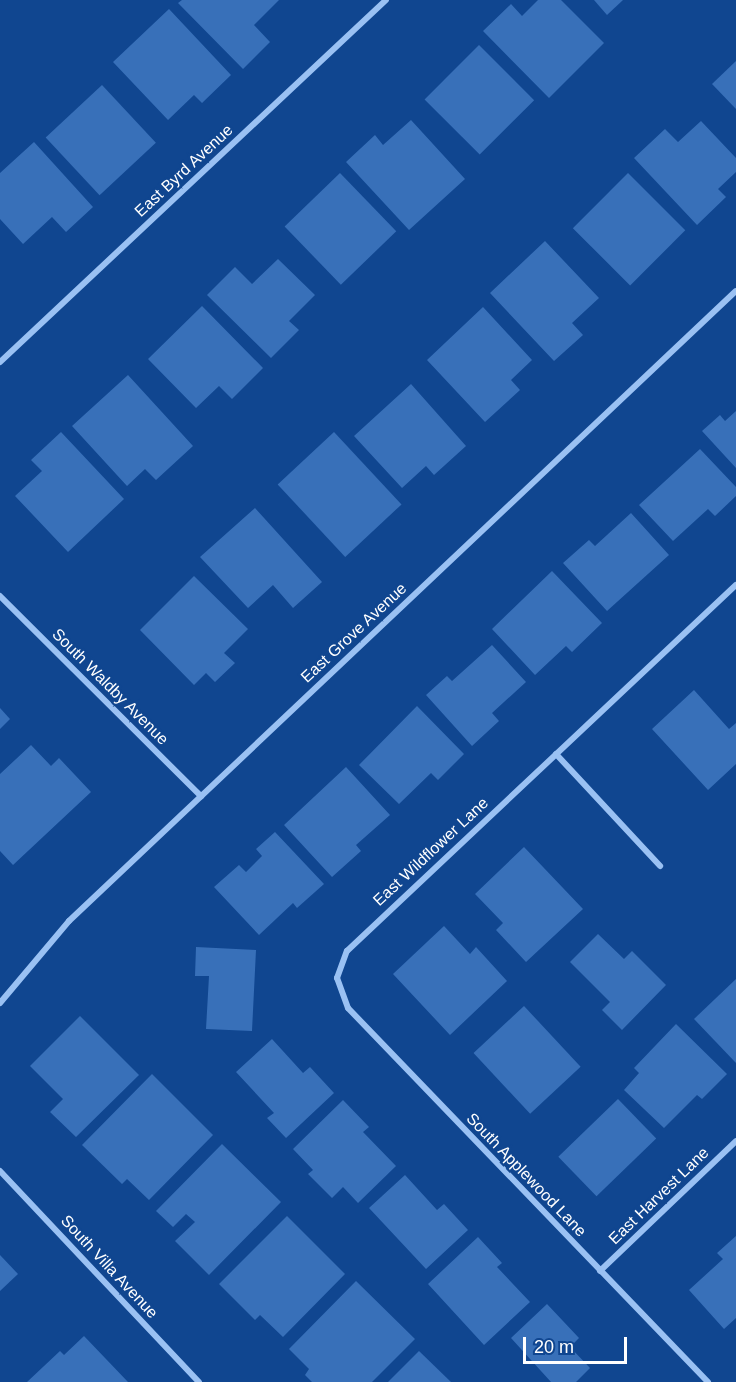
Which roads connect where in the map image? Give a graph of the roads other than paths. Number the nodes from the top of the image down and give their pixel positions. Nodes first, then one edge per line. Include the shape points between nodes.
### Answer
1 (386, 0) edge
2 (736, 291) edge
3 (0, 362) edge
4 (736, 585) edge
5 (0, 596) edge
6 (556, 754) junction
7 (201, 796) junction
8 (660, 866) dead end
9 (338, 978) joint
10 (0, 1003) edge
11 (736, 1141) edge
12 (0, 1171) edge
13 (600, 1271) junction
14 (199, 1382) edge
15 (708, 1382) edge

1 - 3 street, East Byrd Avenue
2 - 7 street, East Grove Avenue
4 - 6 street, East Wildflower Lane
5 - 7 street, South Waldby Avenue
6 - 8 street
6 - 9 street, East Wildflower Lane via 347,951
7 - 10 street, East Grove Avenue via 69,921
9 - 13 street, South Applewood Lane via 348,1008
11 - 13 street, East Harvest Lane
12 - 14 street, South Villa Avenue
13 - 15 street, South Applewood Lane

